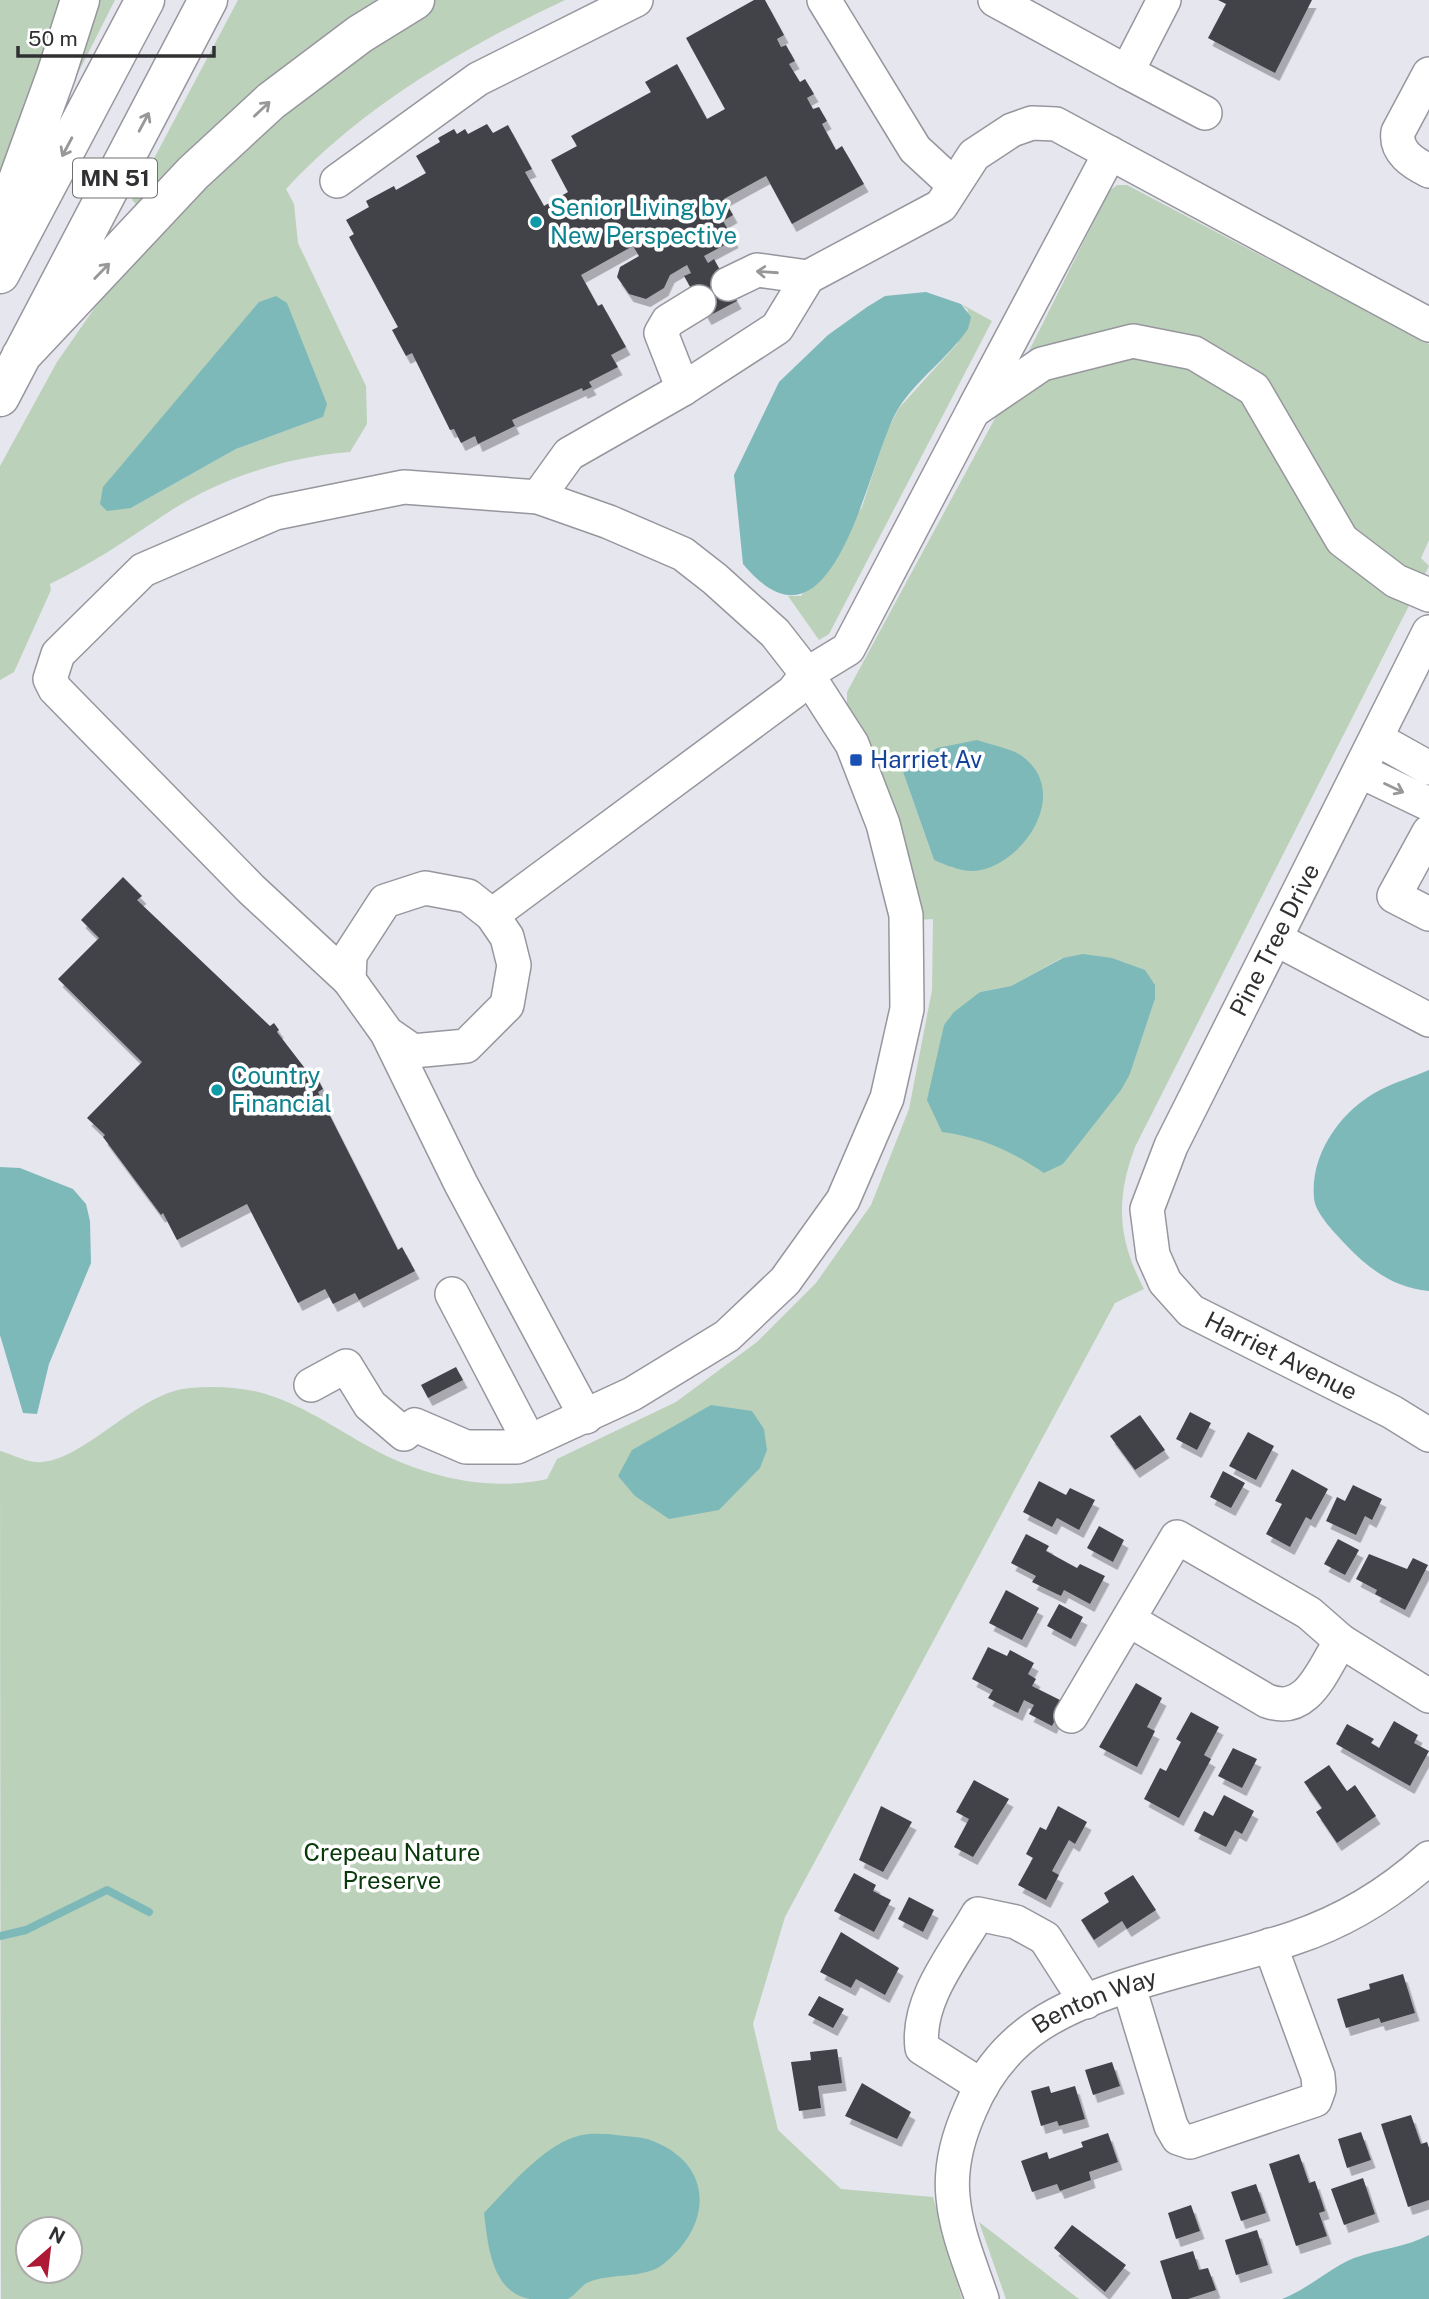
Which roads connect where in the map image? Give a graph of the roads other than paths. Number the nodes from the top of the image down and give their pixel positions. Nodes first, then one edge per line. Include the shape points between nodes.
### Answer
1 (80, 0) edge
2 (145, 0) edge
3 (208, 0) edge
4 (415, 0) edge
5 (636, 0) edge
6 (824, 0) edge
7 (995, 0) edge
8 (1164, 0) edge
9 (1126, 72) junction
10 (1429, 75) edge
11 (1205, 113) dead end
12 (1110, 153) junction
13 (1429, 172) edge
14 (337, 181) dead end
15 (954, 185) junction
16 (0, 229) edge
17 (0, 274) edge
18 (808, 277) junction
19 (728, 284) dead end
20 (699, 302) dead end
21 (1429, 325) edge
22 (22, 356) junction
23 (683, 389) junction
24 (0, 397) edge
25 (973, 411) junction
26 (538, 497) junction
27 (1429, 596) edge
28 (1429, 632) edge
29 (807, 674) junction
30 (1377, 739) junction
31 (1429, 768) edge
32 (1360, 771) junction
33 (1429, 804) edge
34 (1429, 832) edge
35 (1429, 914) edge
36 (492, 915) junction
37 (1276, 939) junction
38 (349, 980) junction
39 (1429, 1020) edge
40 (387, 1033) junction
41 (1153, 1255) joint
42 (452, 1294) dead end
43 (312, 1385) dead end
44 (586, 1417) junction
45 (1429, 1436) edge
46 (529, 1441) junction
47 (1129, 1620) junction
48 (1341, 1641) junction
49 (1429, 1696) edge
50 (1071, 1716) dead end
51 (1429, 1858) edge
52 (1270, 1945) junction
53 (1129, 1987) junction
54 (1086, 2002) junction
55 (982, 2086) junction
56 (982, 2299) edge

1 - 16 highway
2 -> 17 highway, MN 51
22 -> 3 highway, MN 51
22 -> 4 highway via 193,173 271,101 360,34
5 - 14 street via 478,79
6 - 15 street via 915,149
7 - 9 street
8 - 9 street
9 - 11 street
10 - 13 street via 1397,140 1411,162
12 - 15 street via 1056,124 1032,123 1012,130 974,155
12 - 21 street
12 - 25 street
15 - 18 street via 941,206
18 -> 19 street via 757,270
18 - 23 street via 777,328
20 - 23 street via 668,321 661,333
22 - 24 highway, MN 51
23 - 26 street via 569,454
25 - 27 street via 1042,364 1133,341 1194,354 1254,389 1342,540 1396,581
25 - 29 street via 848,649
26 - 29 street via 683,554 775,633
26 - 38 street via 404,487 275,513 144,570 52,665 50,679 55,690 251,890
28 - 30 street, Pine Tree Drive
29 - 36 street via 793,692
29 - 44 street via 852,744 883,824 906,915 907,1009 887,1098 843,1200 785,1281 727,1336
30 - 31 street
30 - 32 street, Pine Tree Drive
32 -> 33 street
32 - 37 street, Pine Tree Drive
34 - 35 street via 1394,896
36 - 38 street via 468,896 425,888 385,901 350,955
36 - 40 street via 507,937 514,965 507,1005 466,1046 413,1051
37 - 39 street
37 - 41 street, Pine Tree Drive via 1171,1146 1147,1209
38 - 40 street
40 - 44 street via 456,1175
41 - 45 street, Harriet Avenue via 1165,1282 1191,1311 1392,1412
42 - 46 street
43 - 46 street via 346,1366 370,1405 404,1434 415,1425 466,1447 517,1447
44 - 46 street
47 - 48 street via 1267,1701 1286,1706 1306,1696
47 - 48 street via 1177,1537 1309,1613
47 - 50 street
48 - 49 street
51 - 52 street, Benton Way via 1399,1885 1364,1907
52 - 53 street, Benton Way
52 - 53 street via 1318,2076 1315,2100 1190,2142 1178,2137 1171,2126
53 - 54 street, Benton Way
54 - 55 street, Benton Way via 1040,2024 1014,2044
54 - 55 street via 1045,1938 1016,1922 978,1914 933,1992 920,2028 922,2048
55 - 56 street, Benton Way via 961,2130 953,2196 958,2228

